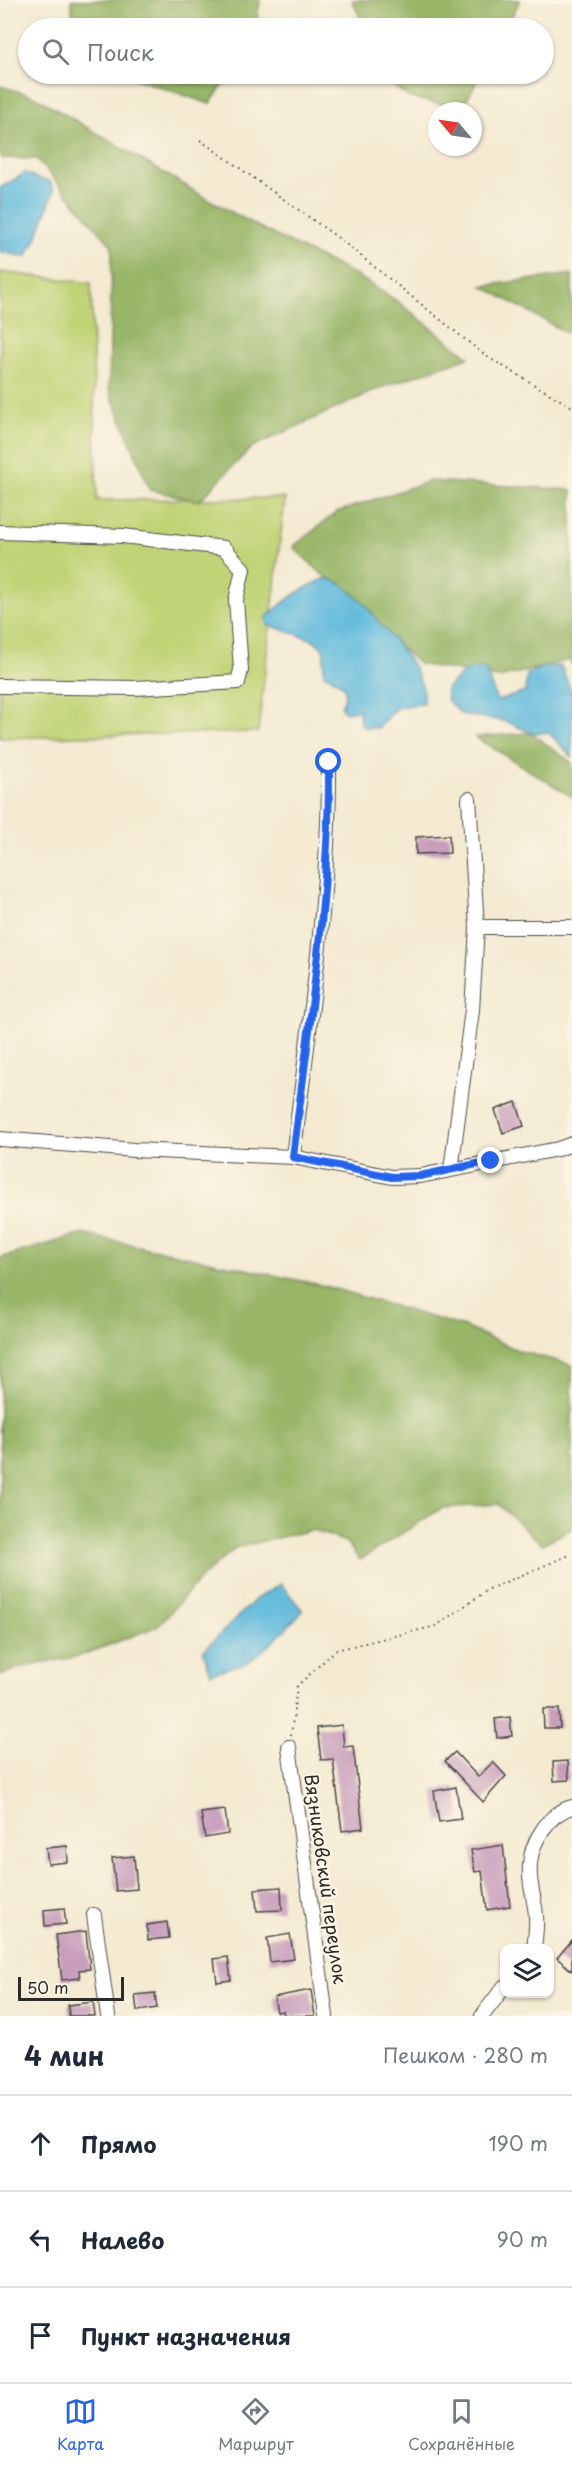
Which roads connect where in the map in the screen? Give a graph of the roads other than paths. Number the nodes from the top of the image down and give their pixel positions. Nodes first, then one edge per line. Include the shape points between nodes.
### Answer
1 (0, 532) edge
2 (0, 686) edge
3 (329, 762) dead end
4 (470, 799) dead end
5 (477, 927) junction
6 (572, 927) edge
7 (0, 1139) edge
8 (572, 1144) edge
9 (293, 1157) junction
10 (451, 1170) junction
11 (289, 1747) road end
12 (572, 1807) edge
13 (94, 1915) dead end
14 (534, 1944) edge
15 (500, 1992) edge
16 (108, 2016) edge
17 (326, 2016) edge
18 (482, 2016) edge

1 - 2 street via 123,536 224,548 243,569 236,600 241,670 238,682 136,688
3 - 9 street via 322,926
4 - 5 street
5 - 6 street
5 - 10 street via 472,1010
7 - 9 street
8 - 10 street
9 - 10 street via 392,1177
11 - 17 street, Вязниковский переулок
12 - 14 street via 545,1827 535,1845 530,1864 536,1913
13 - 16 street
15 - 18 street

